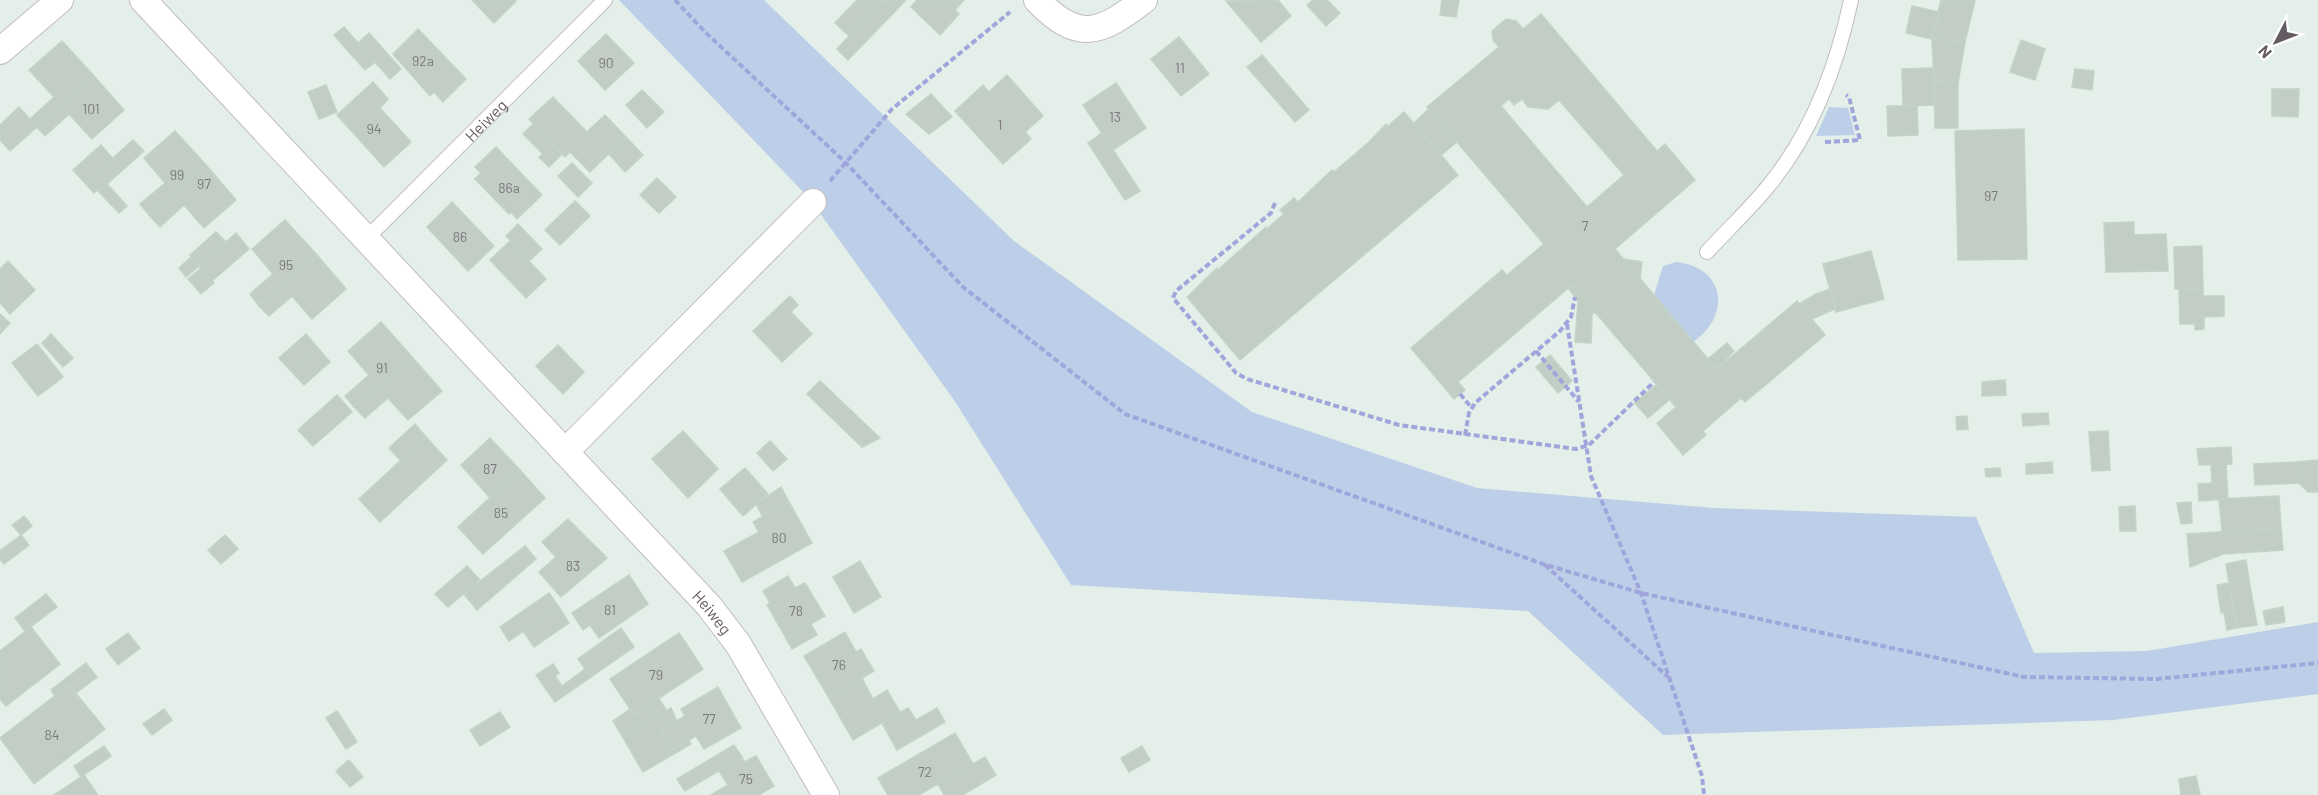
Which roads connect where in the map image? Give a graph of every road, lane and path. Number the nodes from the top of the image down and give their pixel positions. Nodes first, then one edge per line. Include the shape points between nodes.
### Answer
1 (60, 0) edge
2 (143, 0) edge
3 (604, 0) edge
4 (675, 0) edge
5 (1144, 0) edge
6 (1851, 0) edge
7 (1027, 3) edge
8 (0, 51) edge
9 (1827, 85) junction
10 (1799, 143) junction
11 (845, 162) junction
12 (813, 202) joint
13 (1275, 203) dead end
14 (365, 240) junction
15 (1707, 252) dead end
16 (1575, 297) dead end
17 (1567, 324) junction
18 (1536, 351) junction
19 (1654, 382) dead end
20 (1460, 394) dead end
21 (1580, 403) junction
22 (1471, 408) junction
23 (1466, 435) junction
24 (1587, 447) junction
25 (565, 452) junction
26 (1544, 564) junction
27 (1641, 593) junction
28 (2318, 663) edge
29 (1669, 678) junction
30 (826, 795) edge
31 (1704, 795) edge

1 - 8 street
2 - 14 street, Heiweg
3 - 14 lane, Heiweg
4 - 11 path
5 - 7 street via 1126,14 1090,29 1073,29
6 - 9 lane
7 - 11 path via 892,109
9 - 10 lane
9 - 10 path via 1849,97 1860,140
10 - 15 lane via 1770,184
11 - 12 path
11 - 26 path via 963,287 1125,414
12 - 25 street
13 - 23 path via 1271,213 1176,291 1174,302 1236,373 1247,379 1400,425
14 - 25 street, Heiweg
16 - 17 path
17 - 18 path
17 - 21 path
18 - 21 path
18 - 22 path
19 - 24 path
20 - 22 path
21 - 24 path
22 - 23 path
23 - 24 path via 1576,449
24 - 27 path via 1591,476
25 - 30 street, Heiweg via 709,606 738,644
26 - 27 path
26 - 29 path
27 - 28 path via 2024,677 2156,680
27 - 29 path
29 - 31 path via 1702,776

